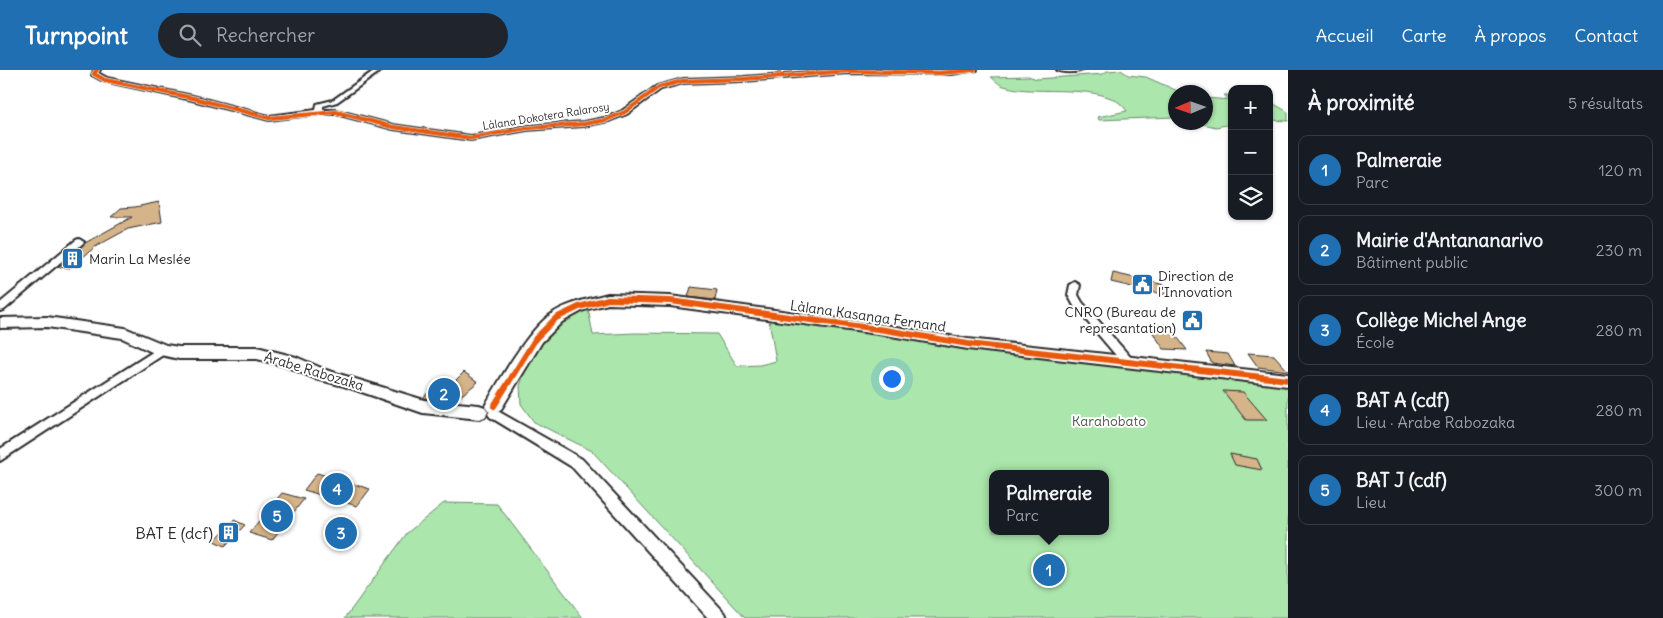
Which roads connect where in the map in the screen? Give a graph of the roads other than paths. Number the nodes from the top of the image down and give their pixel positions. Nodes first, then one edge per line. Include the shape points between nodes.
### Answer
1 (97, 70) edge
2 (379, 70) edge
3 (974, 70) edge
4 (1060, 70) edge
5 (1080, 70) edge
6 (320, 112) junction
7 (79, 242) dead end
8 (1075, 285) dead end
9 (0, 308) edge
10 (0, 323) edge
11 (162, 350) junction
12 (1129, 363) junction
13 (1288, 380) edge
14 (489, 411) junction
15 (0, 456) edge
16 (719, 618) edge

1 - 6 street, Làlana Dokotera Ralarosy via 94,74 105,80 269,118
2 - 6 street via 335,101 319,105
3 - 6 street, Làlana Dokotera Ralarosy via 955,73 824,72 676,81 660,85 616,117 471,138
4 - 5 street
7 - 9 street
8 - 12 street via 1073,294 1078,304
10 - 11 street, Arabe Rabozaka via 46,322 125,333
11 - 14 street, Arabe Rabozaka via 196,354 257,353 423,406
11 - 15 street
12 - 13 street, Làlana Kasanga Fernand
12 - 14 street, Làlana Kasanga Fernand via 968,344 670,301 608,299 556,318 536,338
14 - 16 street via 577,463

